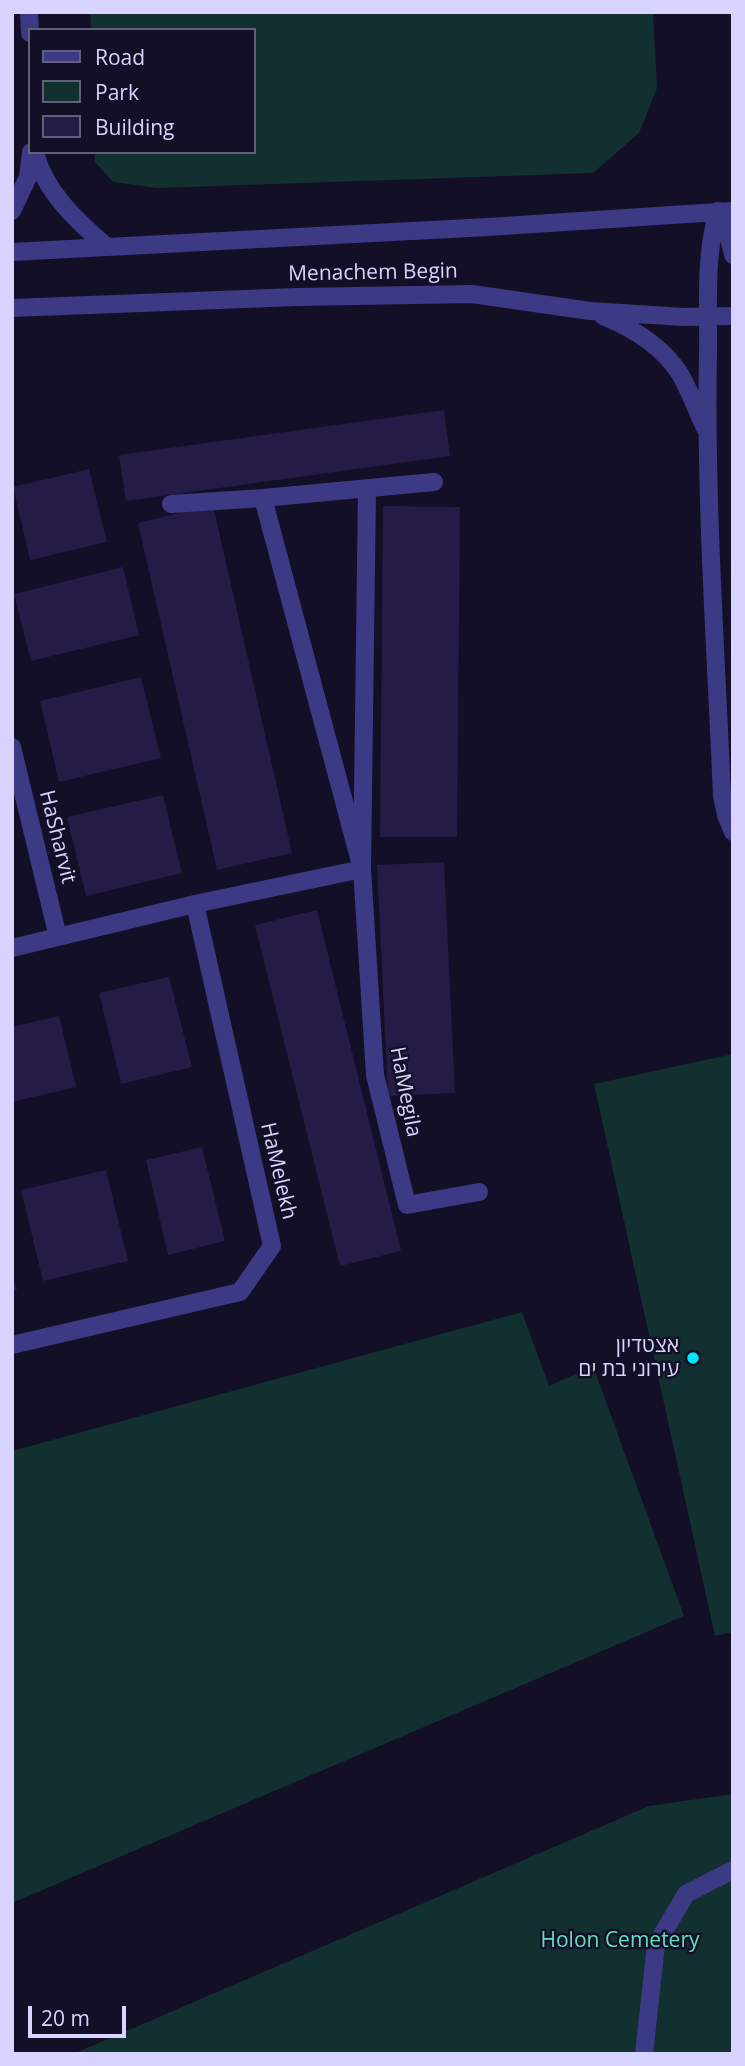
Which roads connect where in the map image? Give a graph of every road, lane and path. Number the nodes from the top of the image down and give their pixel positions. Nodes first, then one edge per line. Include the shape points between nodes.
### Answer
1 (33, 154) edge
2 (34, 154) edge
3 (12, 211) edge
4 (725, 211) edge
5 (106, 246) junction
6 (12, 251) edge
7 (733, 255) edge
8 (12, 308) edge
9 (590, 311) junction
10 (733, 316) edge
11 (709, 317) junction
12 (706, 432) junction
13 (434, 482) dead end
14 (367, 488) junction
15 (263, 498) junction
16 (171, 504) dead end
17 (12, 747) edge
18 (733, 832) edge
19 (362, 869) junction
20 (195, 904) junction
21 (58, 937) junction
22 (12, 948) edge
23 (479, 1192) dead end
24 (12, 1345) edge
25 (733, 1870) edge
26 (644, 2054) edge

1 - 3 street
2 - 5 street via 75,219
4 - 5 street, Menachem Begin
4 - 7 street
4 - 11 street via 711,236
5 - 6 street, Menachem Begin
8 - 9 street, Menachem Begin via 472,293
9 - 11 street, Menachem Begin
9 - 12 street via 631,327 669,359
10 - 11 street, Menachem Begin
11 - 12 street
12 - 18 street via 722,796
13 - 14 street
14 - 15 street
14 - 19 street, HaMegila
15 - 16 street
15 - 19 street, HaMegila
17 - 21 street, HaSharvit
19 - 20 street
19 - 23 street, HaMegila via 375,1075 407,1205
20 - 21 street
20 - 24 street, HaMelekh via 272,1246 240,1293
21 - 22 street
25 - 26 street via 686,1894 656,1945

